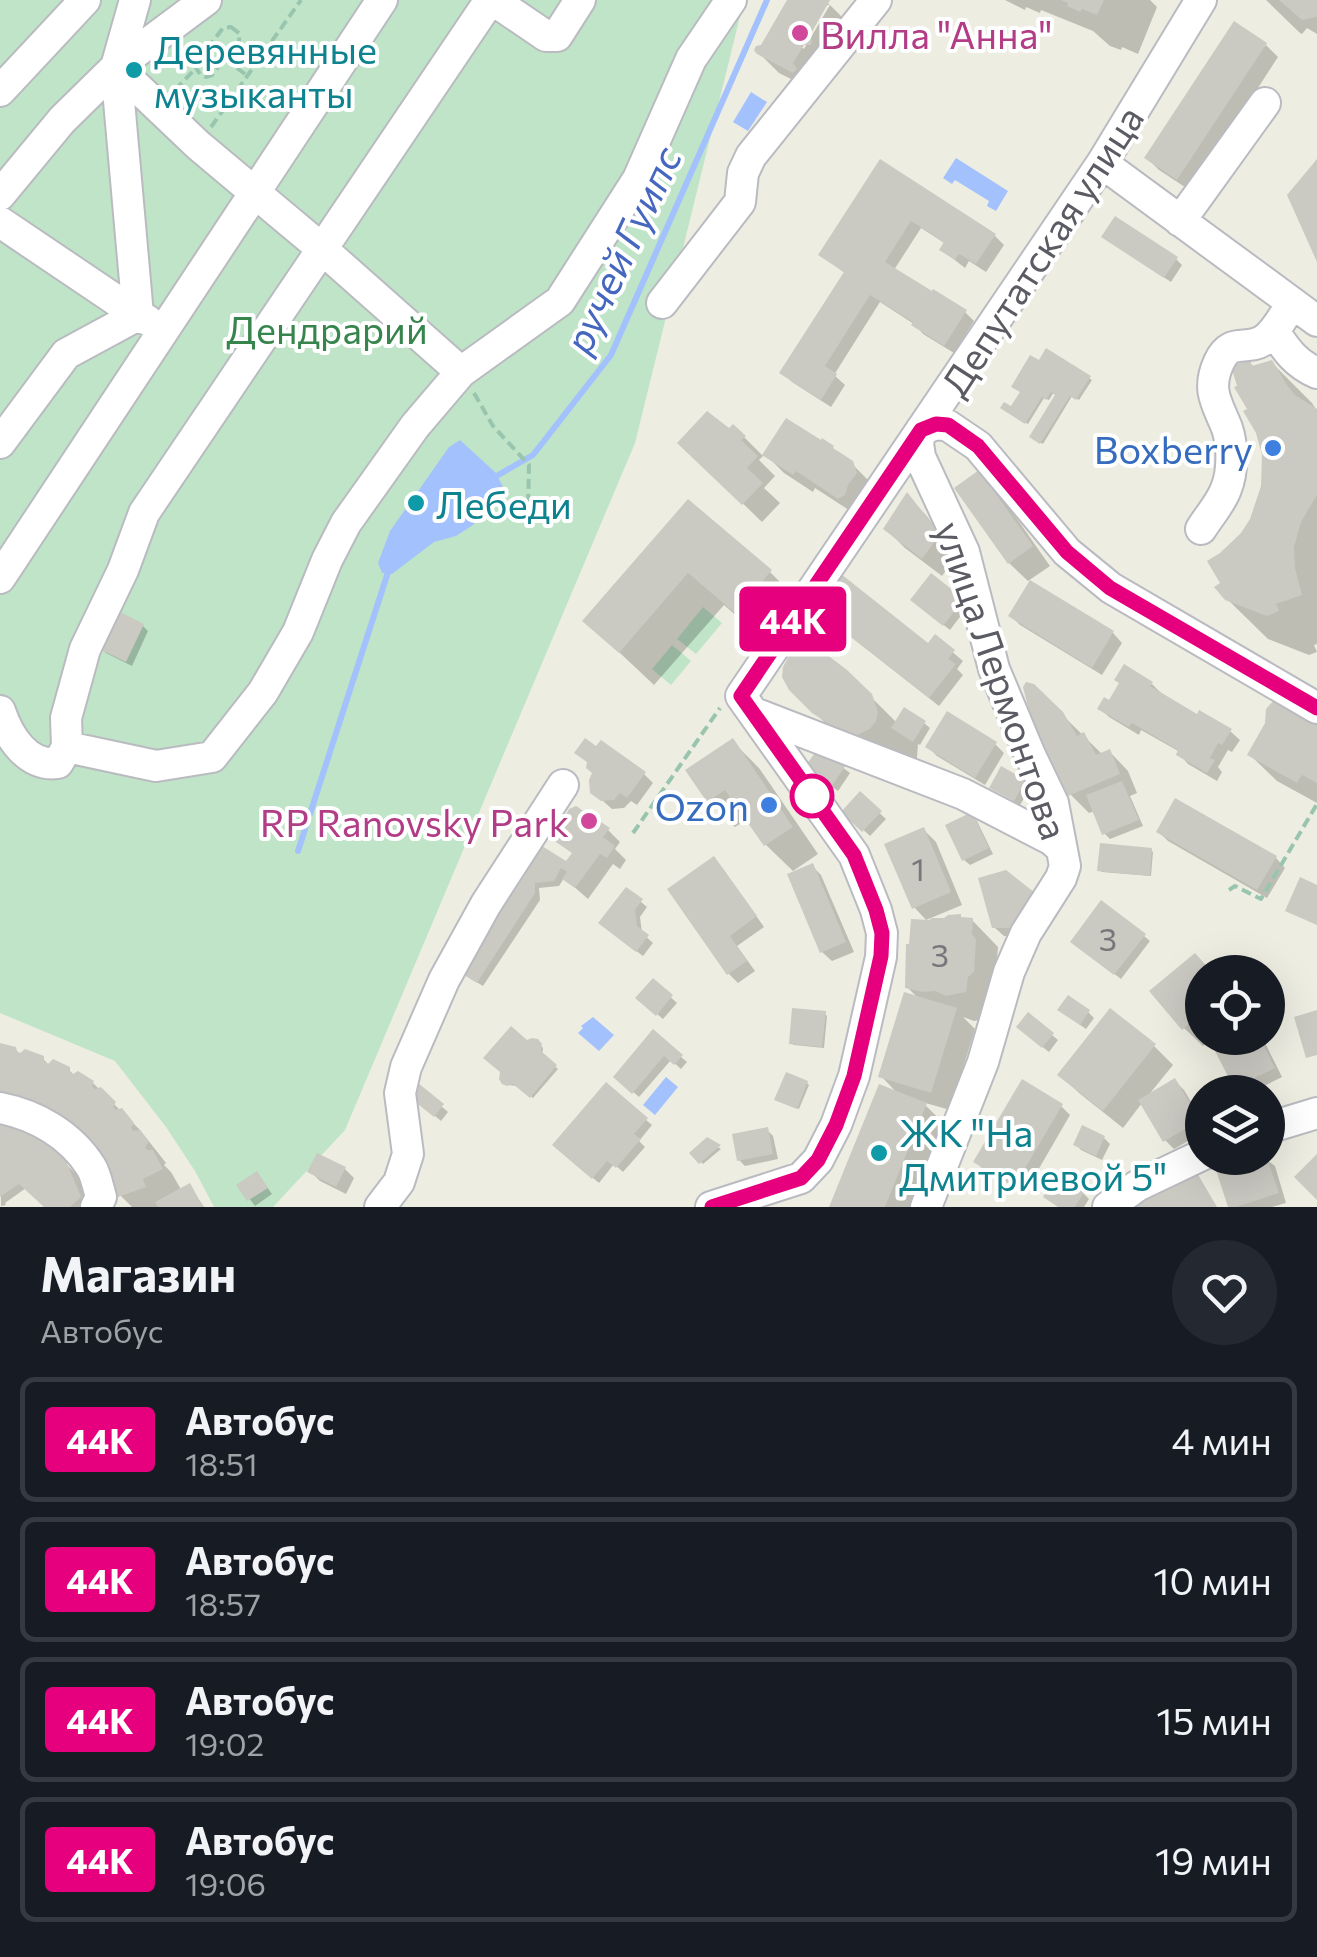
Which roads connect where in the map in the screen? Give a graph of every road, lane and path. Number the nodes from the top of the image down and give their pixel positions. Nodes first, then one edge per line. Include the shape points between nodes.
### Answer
1 (85, 0) edge
2 (135, 0) edge
3 (206, 0) edge
4 (301, 0) edge
5 (382, 0) edge
6 (492, 0) edge
7 (580, 0) edge
8 (731, 0) edge
9 (876, 0) edge
10 (1201, 0) edge
11 (225, 60) junction
12 (116, 67) junction
13 (196, 68) junction
14 (247, 76) junction
15 (0, 91) edge
16 (1264, 103) dead end
17 (158, 107) junction
18 (198, 145) junction
19 (1102, 163) junction
20 (254, 192) junction
21 (0, 195) edge
22 (1180, 221) junction
23 (0, 222) edge
24 (321, 248) junction
25 (662, 303) dead end
26 (1305, 312) edge
27 (150, 322) junction
28 (1274, 331) junction
29 (461, 372) junction
30 (1317, 373) edge
31 (921, 430) junction
32 (0, 442) edge
33 (528, 512) dead end
34 (1201, 528) dead end
35 (0, 578) edge
36 (738, 705) junction
37 (1317, 708) edge
38 (0, 711) edge
39 (67, 748) junction
40 (562, 784) dead end
41 (1317, 804) edge
42 (633, 833) dead end
43 (1061, 848) junction
44 (1229, 890) dead end
45 (1255, 896) junction
46 (1252, 903) dead end
47 (0, 1108) edge
48 (1317, 1113) edge
49 (1285, 1123) edge
50 (1185, 1163) edge
51 (96, 1207) edge
52 (380, 1207) edge
53 (712, 1207) edge
54 (926, 1207) edge
55 (1108, 1207) edge

1 - 15 street
2 - 12 street
3 - 12 street
4 - 14 path
5 - 20 street
6 - 7 street via 546,36 557,36
6 - 24 street
8 - 29 street via 692,59 638,180 560,301
9 - 25 street via 751,156 740,202
10 - 19 street, Депутатская улица
11 - 13 path via 212,76
11 - 13 path via 239,41 231,26
11 - 14 path
12 - 17 street
12 - 21 street
12 - 27 street
13 - 17 path
14 - 18 path
16 - 22 street
17 - 18 street
18 - 20 street
19 - 22 street
19 - 31 street, Депутатская улица
20 - 24 street
20 - 27 street
22 - 26 street
23 - 27 street
24 - 29 street
24 - 39 street via 144,513 85,649 66,718
26 - 28 street
27 - 32 street via 66,354
27 - 35 street
28 - 30 street via 1289,355
28 - 34 street via 1254,344 1234,346 1220,360 1212,388 1232,464 1226,490
29 - 33 path via 493,426 529,465
29 - 39 street via 346,522 298,632 263,692 212,757 156,766
31 - 36 street, Депутатская улица
31 - 37 street via 948,425 978,446 1067,552 1110,588
31 - 43 street, улица Лермонтова via 920,457 964,552 994,669 1054,803
36 - 42 path
36 - 43 street via 963,794
36 - 53 street via 854,855 876,910 881,956 854,1076 818,1160 801,1178
38 - 39 street via 30,759 58,763
40 - 52 street via 444,980 406,1067 400,1093 408,1154 399,1182
41 - 45 path via 1261,899
43 - 54 street, улица Лермонтова via 1061,878 1008,972 983,1062
44 - 45 path via 1235,886
45 - 46 path
47 - 51 street via 46,1124 73,1144 93,1170 101,1197
48 - 49 street
50 - 55 street

